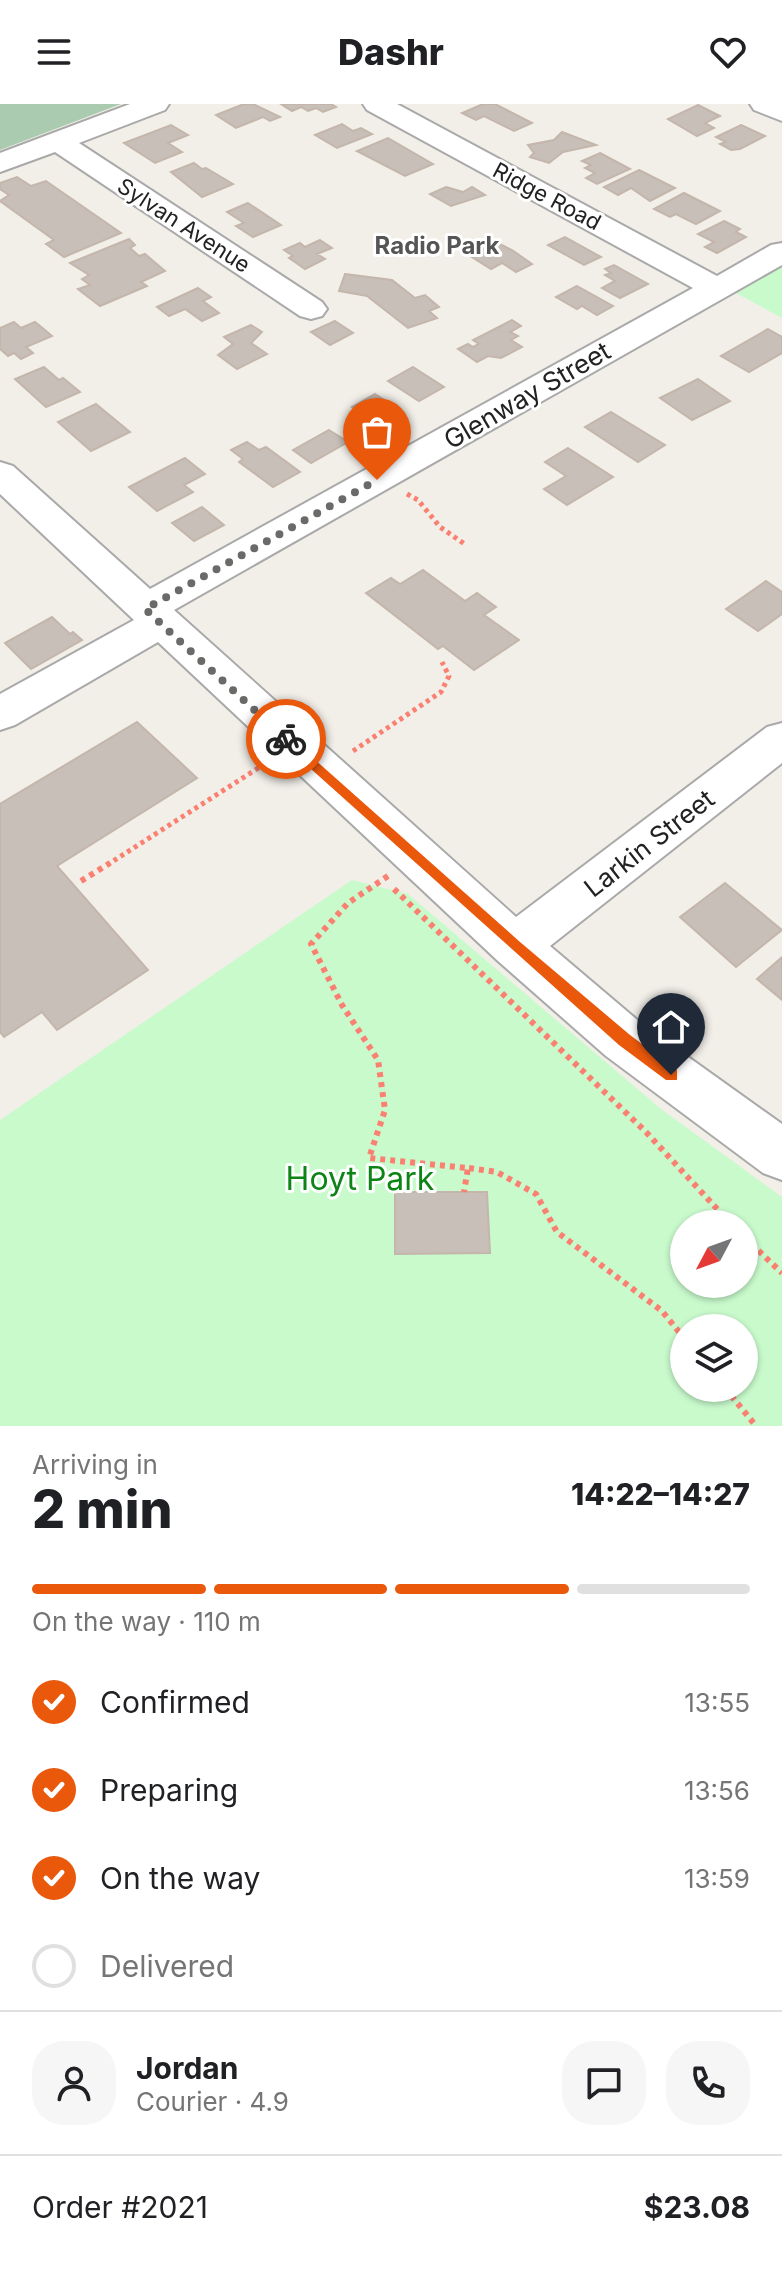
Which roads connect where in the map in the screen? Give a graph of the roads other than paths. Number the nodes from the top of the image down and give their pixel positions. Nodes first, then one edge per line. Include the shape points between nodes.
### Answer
1 (155, 104) edge
2 (377, 104) edge
3 (764, 104) edge
4 (782, 113) edge
5 (57, 141) junction
6 (0, 163) edge
7 (782, 252) edge
8 (716, 288) junction
9 (311, 309) dead end
10 (0, 474) edge
11 (153, 616) junction
12 (0, 714) edge
13 (782, 739) edge
14 (515, 946) junction
15 (782, 1155) edge

1 - 5 street
2 - 8 street, Ridge Road
3 - 4 street
5 - 6 street
5 - 9 street, Sylvan Avenue
7 - 8 street, Glenway Street
8 - 11 street, Glenway Street via 377,480
10 - 11 street
11 - 12 street, Glenway Street
11 - 14 street via 323,773 400,867
13 - 14 street, Larkin Street
14 - 15 street via 624,1040

